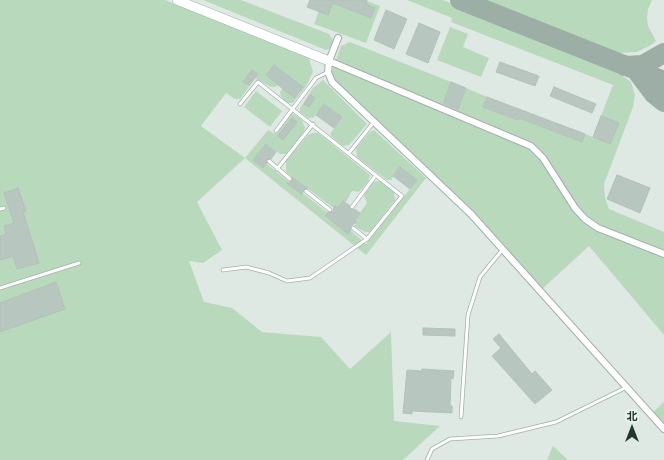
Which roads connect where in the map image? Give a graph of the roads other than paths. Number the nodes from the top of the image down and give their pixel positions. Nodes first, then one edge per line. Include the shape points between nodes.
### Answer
1 (177, 0) edge
2 (338, 38) dead end
3 (329, 61) junction
4 (328, 72) junction
5 (240, 104) dead end
6 (293, 108) junction
7 (373, 123) junction
8 (313, 124) junction
9 (276, 131) dead end
10 (349, 153) junction
11 (269, 162) dead end
12 (278, 169) junction
13 (376, 175) junction
14 (290, 179) dead end
15 (306, 191) dead end
16 (352, 207) dead end
17 (4, 208) dead end
18 (0, 209) edge
19 (330, 210) dead end
20 (352, 228) dead end
21 (367, 239) junction
22 (503, 249) junction
23 (664, 254) edge
24 (79, 263) dead end
25 (223, 270) dead end
26 (0, 288) edge
27 (627, 387) junction
28 (461, 417) dead end
29 (664, 429) edge
30 (427, 460) edge

1 - 3 street
2 - 3 street
3 - 4 street
3 - 23 street via 531,146 543,158 585,219 598,228
4 - 6 lane via 316,78
4 - 7 street via 332,82
5 - 6 lane via 258,82
6 - 8 lane
6 - 9 lane
7 - 10 lane
7 - 22 street via 471,214
8 - 10 lane
8 - 12 lane
10 - 13 lane
11 - 12 lane
12 - 14 lane
13 - 16 lane
13 - 21 lane via 402,196
15 - 19 lane
17 - 18 lane
20 - 21 lane
21 - 25 lane via 310,278 287,281 246,267
22 - 27 street
22 - 28 lane via 480,277 468,314
24 - 26 lane
27 - 29 street
27 - 30 lane via 556,422 498,436 450,439 432,449

